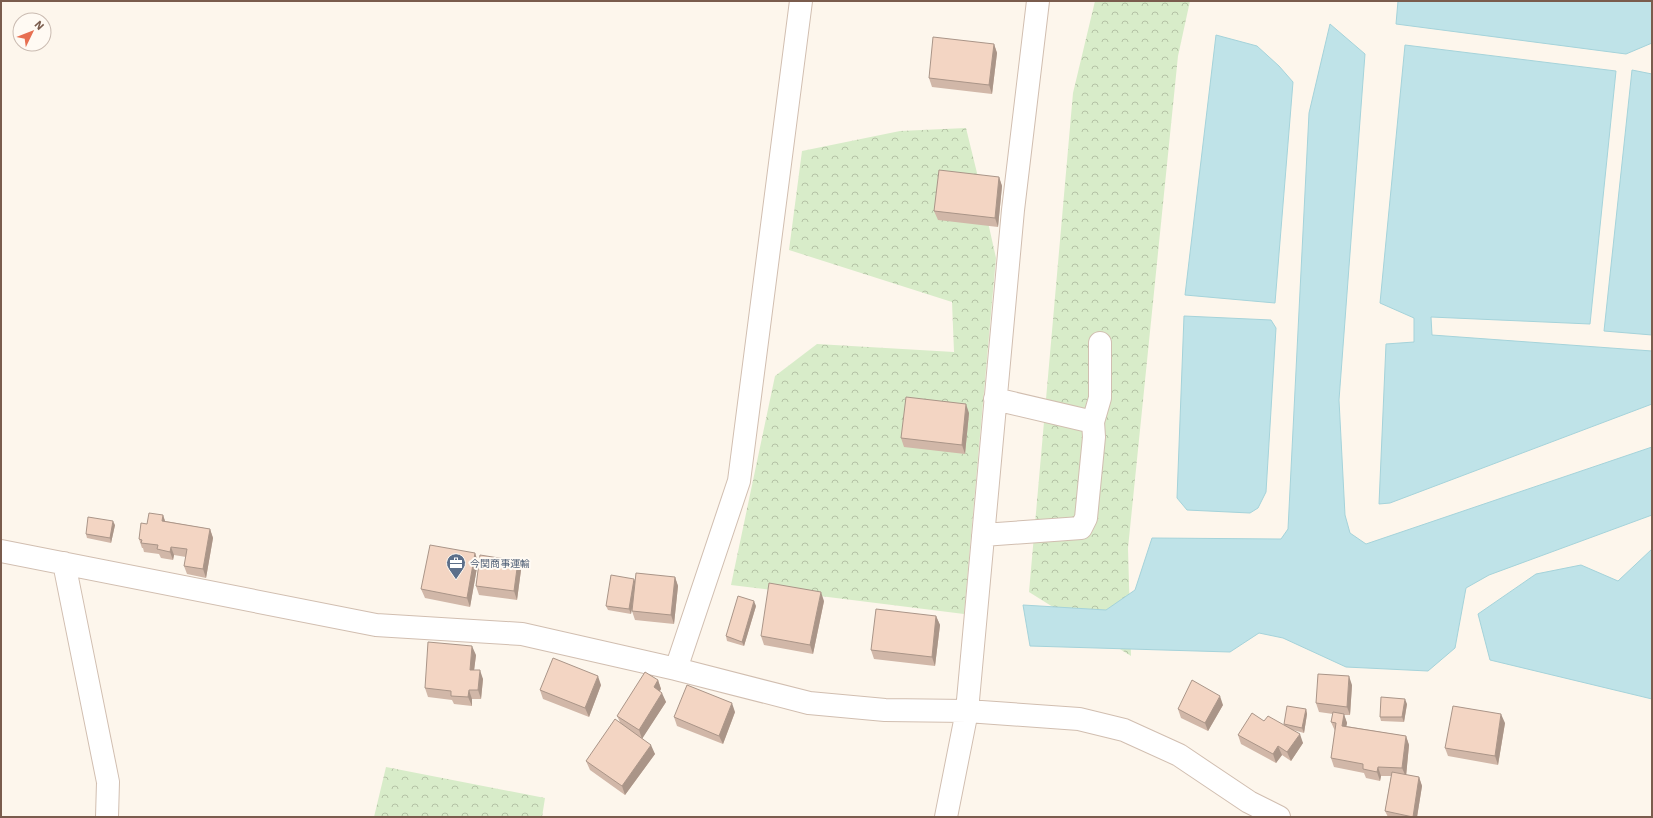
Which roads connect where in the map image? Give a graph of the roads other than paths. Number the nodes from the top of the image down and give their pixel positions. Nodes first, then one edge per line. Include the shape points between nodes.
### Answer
1 (801, 1) edge
2 (1038, 1) edge
3 (1100, 343) dead end
4 (995, 399) junction
5 (1093, 422) junction
6 (983, 535) junction
7 (1, 551) edge
8 (64, 563) junction
9 (676, 670) junction
10 (967, 711) junction
11 (107, 817) edge
12 (946, 817) edge
13 (1279, 817) edge

1 - 9 street via 740,481
2 - 4 street via 1013,210
3 - 5 street via 1100,398
4 - 5 street
4 - 6 street
5 - 6 street via 1094,437 1086,518 1081,528
6 - 10 street
7 - 8 street
8 - 9 street via 376,625 522,634
8 - 11 street via 108,782
9 - 10 street via 809,703 885,710
10 - 12 street
10 - 13 street via 1079,719 1124,730 1180,755 1249,802

